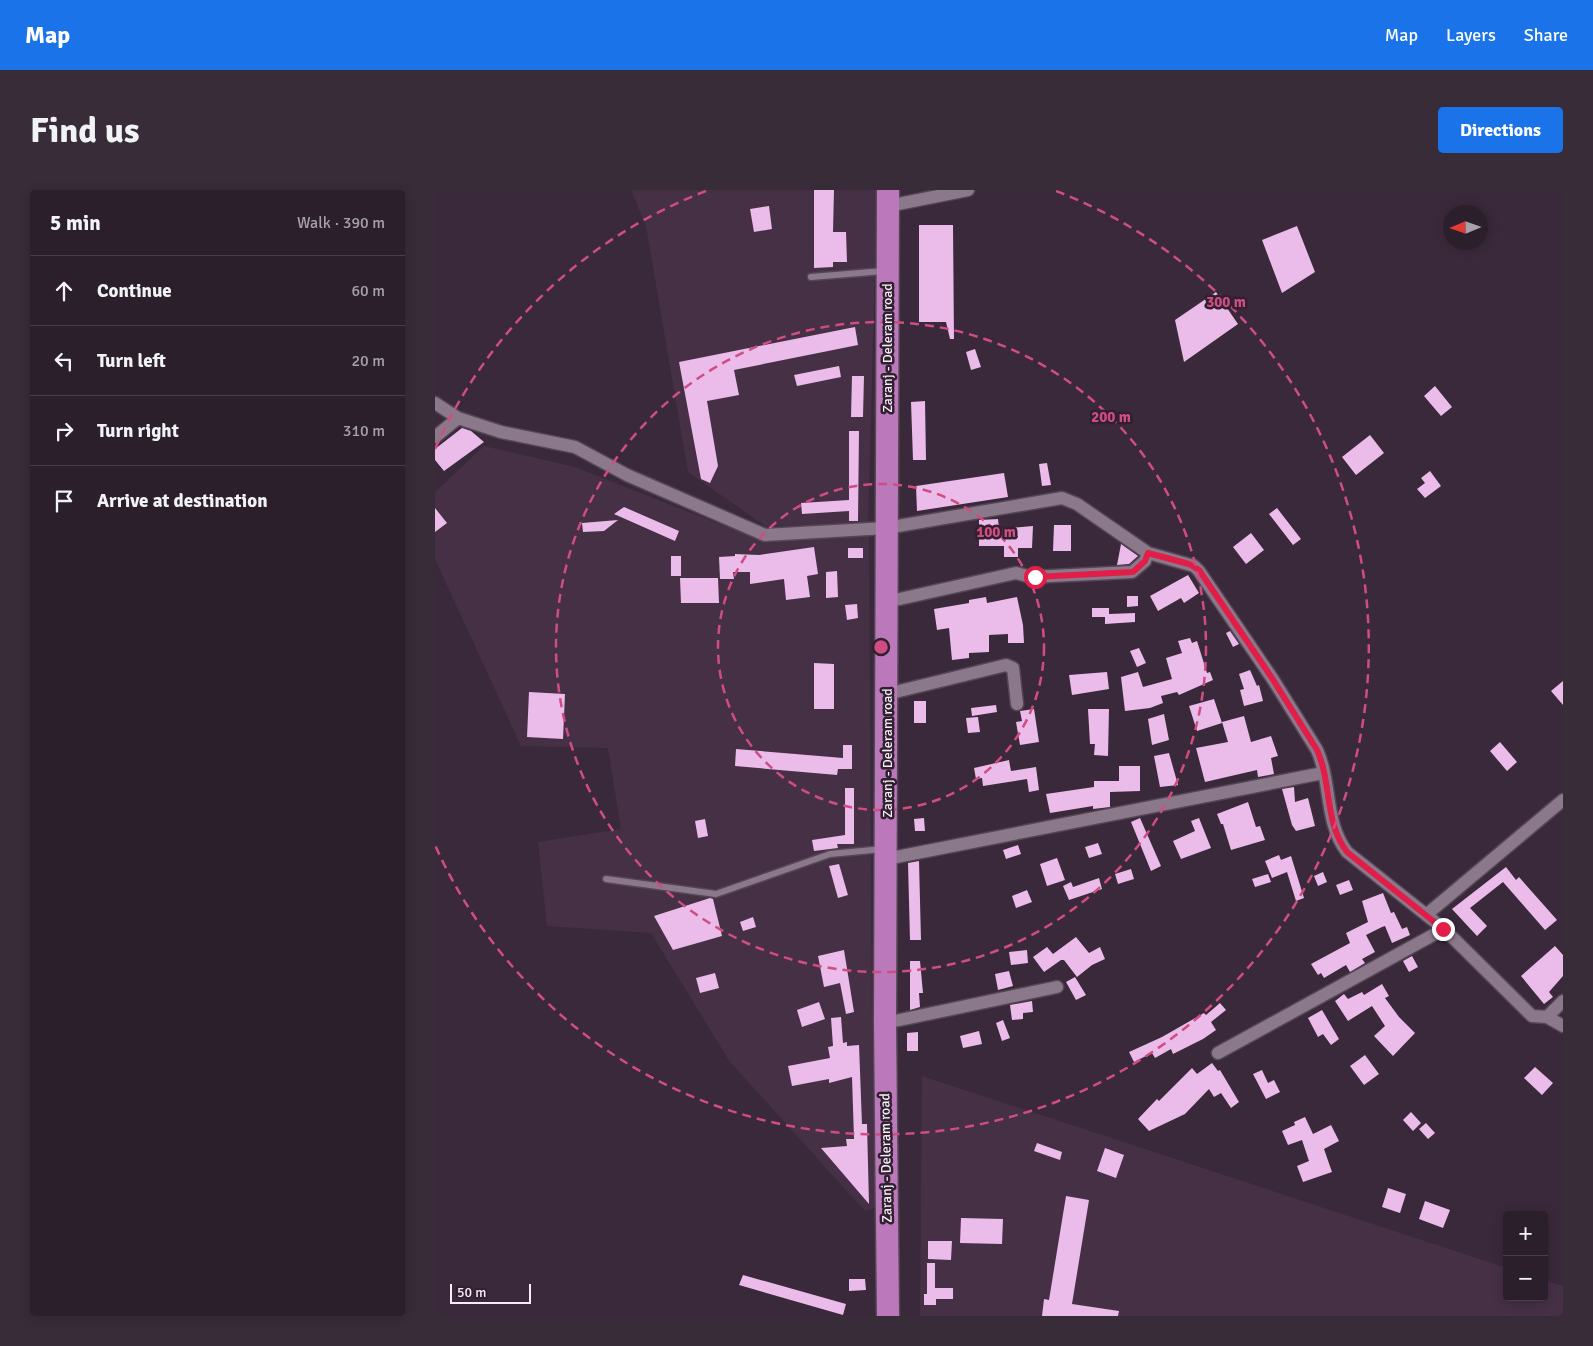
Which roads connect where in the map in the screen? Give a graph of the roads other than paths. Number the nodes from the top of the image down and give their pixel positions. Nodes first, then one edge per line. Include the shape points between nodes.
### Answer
1 (968, 190) edge
2 (888, 198) edge
3 (888, 271) junction
4 (811, 277) dead end
5 (435, 403) edge
6 (458, 418) junction
7 (435, 437) edge
8 (886, 528) junction
9 (1148, 553) junction
10 (887, 602) junction
11 (887, 694) junction
12 (1017, 704) dead end
13 (1323, 773) junction
14 (1563, 800) edge
15 (887, 854) junction
16 (606, 879) dead end
17 (1426, 915) junction
18 (1443, 929) junction
19 (1057, 987) dead end
20 (1563, 1001) edge
21 (1547, 1017) junction
22 (885, 1023) junction
23 (1563, 1026) edge
24 (1218, 1054) dead end
25 (888, 1316) edge

1 - 2 street
2 - 3 highway, Zaranj - Deleram road
3 - 4 lane
3 - 8 highway, Zaranj - Deleram road
5 - 6 street
6 - 7 street
6 - 8 street via 501,432 575,448 765,535
8 - 9 street via 1062,498 1077,504
8 - 10 highway, Zaranj - Deleram road
9 - 10 street via 1145,561 1133,572 1031,577 1016,573
9 - 13 street via 1189,564 1199,570 1317,750
10 - 11 highway, Zaranj - Deleram road
11 - 12 street via 1006,665 1013,668
11 - 15 highway, Zaranj - Deleram road
13 - 15 street
13 - 17 street via 1339,841 1347,852
14 - 17 street
15 - 16 lane via 830,854 716,894
15 - 22 highway, Zaranj - Deleram road
17 - 18 street
18 - 21 street via 1532,1016
18 - 24 street
19 - 22 street
20 - 21 street
21 - 23 street
22 - 25 highway, Zaranj - Deleram road

